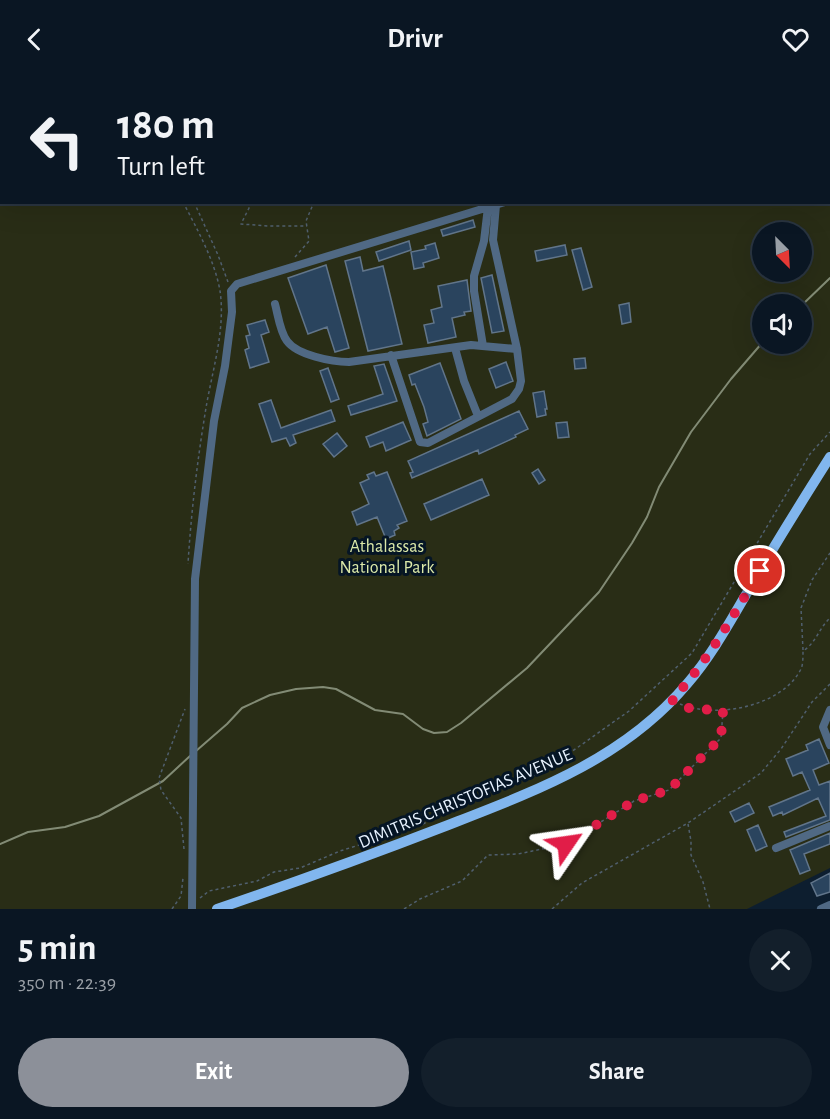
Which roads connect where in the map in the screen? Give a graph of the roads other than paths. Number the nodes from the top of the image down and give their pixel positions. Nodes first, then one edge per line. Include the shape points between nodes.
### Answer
1 (489, 205) edge
2 (488, 241) junction
3 (275, 304) dead end
4 (483, 346) junction
5 (455, 348) junction
6 (517, 349) junction
7 (391, 355) junction
8 (478, 416) junction
9 (830, 457) edge
10 (830, 711) edge
11 (830, 745) edge
12 (830, 826) edge
13 (776, 848) dead end
14 (830, 905) edge
15 (192, 906) edge
16 (217, 909) edge
17 (821, 909) edge

1 - 2 street
1 - 15 street via 237,284 231,291 232,312 195,579
2 - 4 street via 474,276
2 - 6 street
3 - 7 street via 285,339 296,350 337,362
4 - 5 street
4 - 6 street
5 - 7 street
5 - 8 street
6 - 8 street via 519,389 512,399
7 - 8 street via 420,442 428,443
9 - 16 main road, DIMITRIS CHRISTOFIAS AVENUE via 715,647 659,715 626,742 579,770 504,803 339,868
10 - 11 street via 823,727
12 - 13 street
14 - 17 street

